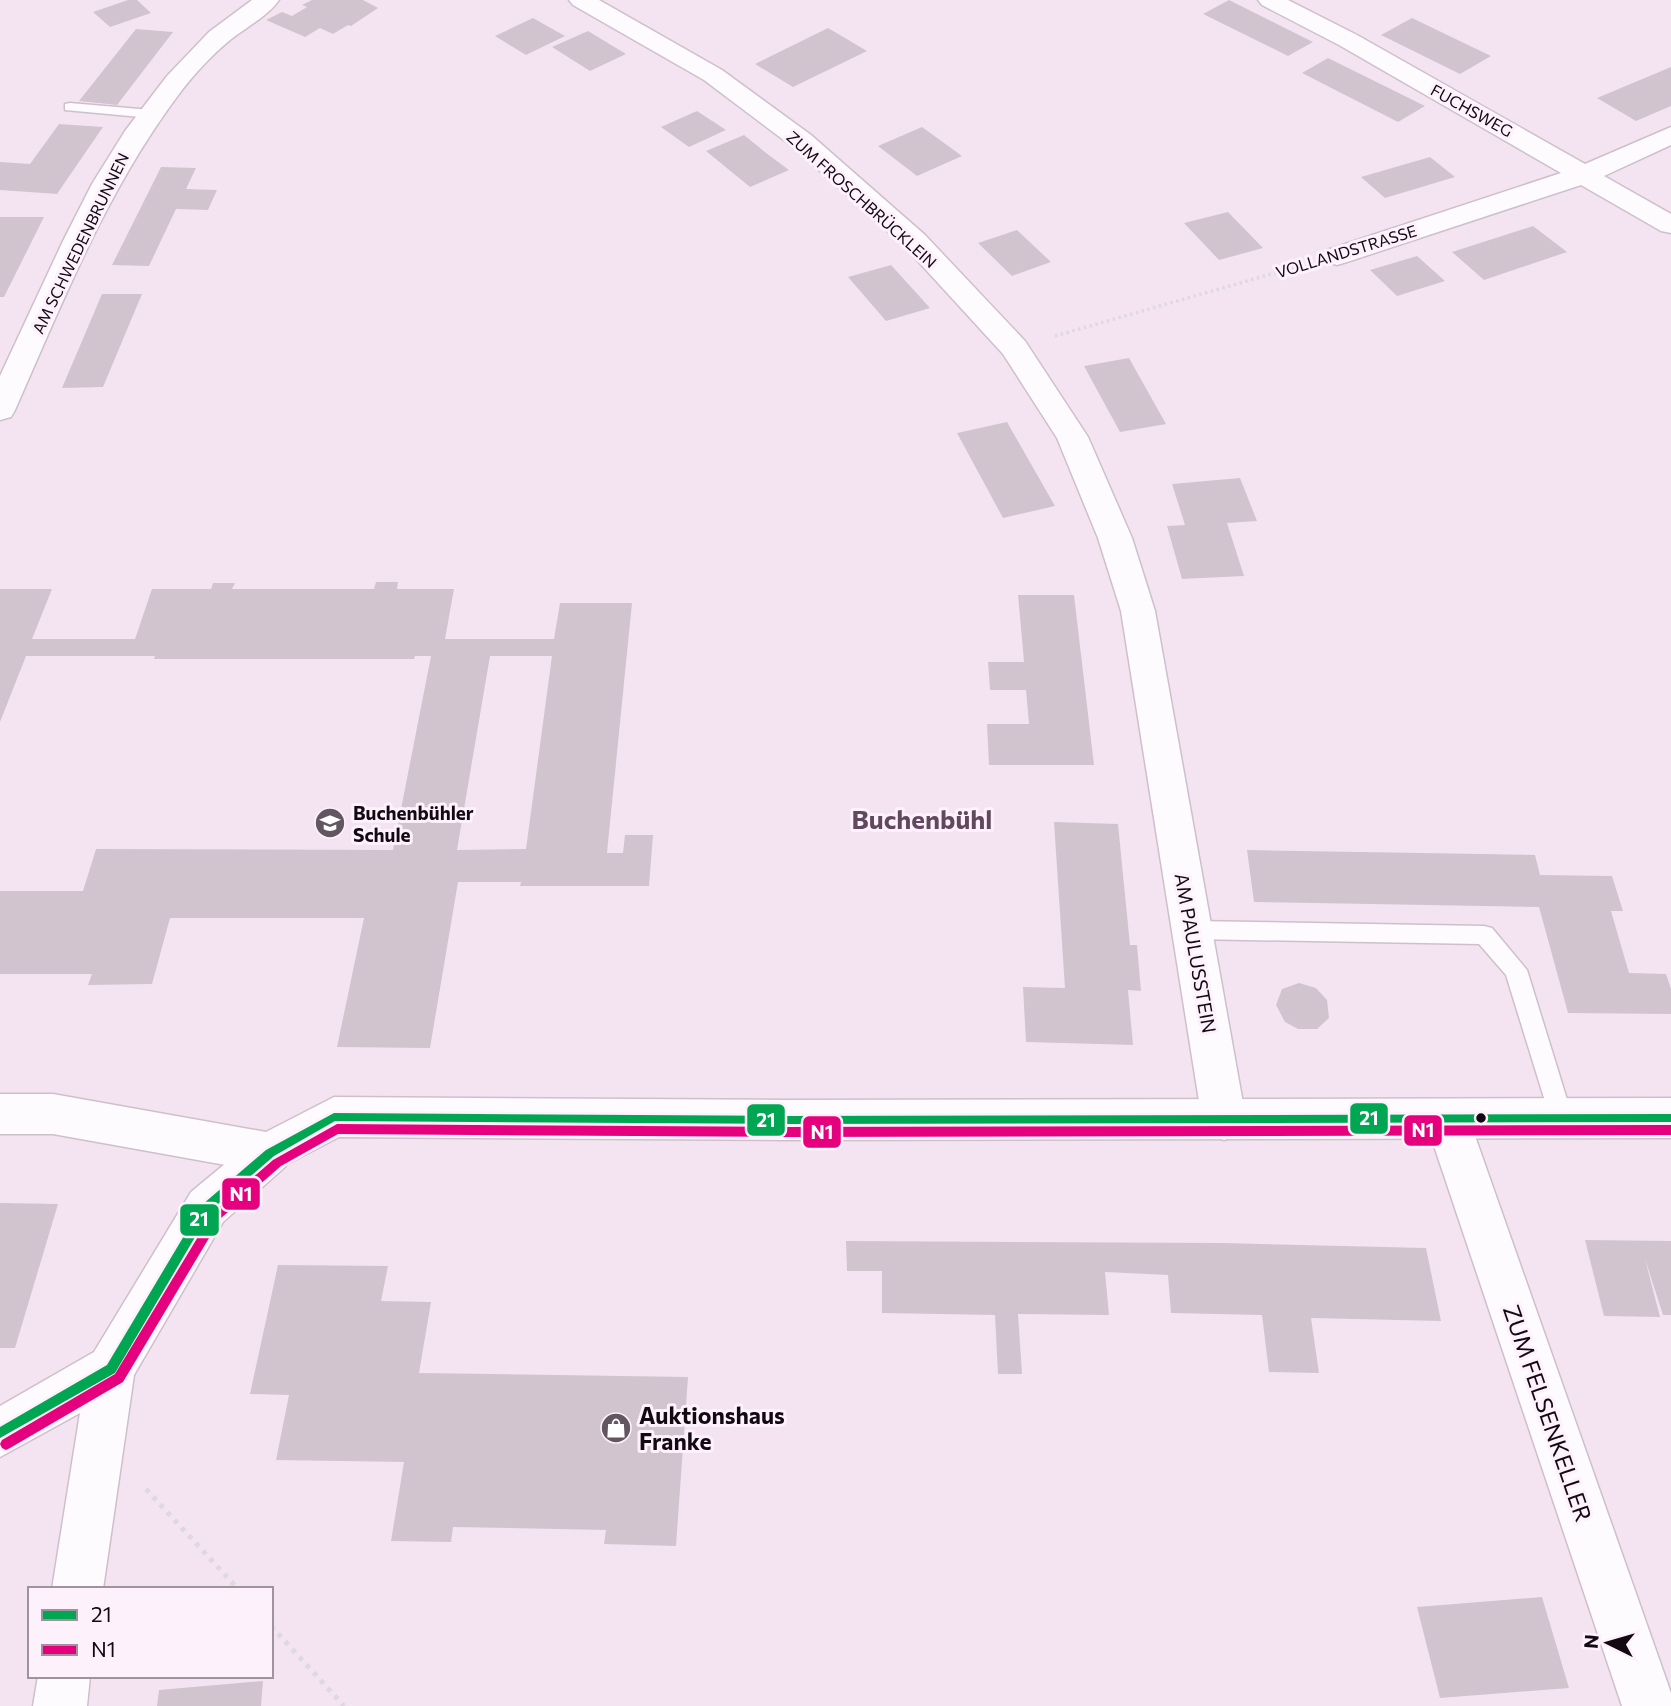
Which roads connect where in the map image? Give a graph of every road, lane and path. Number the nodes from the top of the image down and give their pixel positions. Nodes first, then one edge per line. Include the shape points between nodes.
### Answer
1 (267, 0) edge
2 (581, 0) edge
3 (1270, 0) edge
4 (70, 107) dead end
5 (151, 114) junction
6 (1671, 135) edge
7 (1586, 174) junction
8 (1671, 225) edge
9 (1336, 256) joint
10 (1014, 348) junction
11 (0, 410) edge
12 (1167, 785) joint
13 (1192, 930) junction
14 (0, 1114) edge
15 (1671, 1118) edge
16 (1447, 1119) junction
17 (1561, 1119) junction
18 (1224, 1120) junction
19 (270, 1153) junction
20 (111, 1369) junction
21 (0, 1433) edge
22 (93, 1485) junction
23 (77, 1587) edge
24 (235, 1587) edge
25 (273, 1628) edge
26 (64, 1678) edge
27 (60, 1706) edge
28 (344, 1706) edge
29 (1649, 1706) edge

1 - 5 street, AM SCHWEDENBRUNNEN via 190,65
2 - 10 street, ZUM FROSCHBRÜCKLEIN via 713,75 802,141 915,241
3 - 7 street, FUCHSWEG
4 - 5 lane
5 - 11 street, AM SCHWEDENBRUNNEN via 95,205
6 - 7 street, VOLLANDSTRASSE
7 - 8 street, FUCHSWEG
7 - 9 street, VOLLANDSTRASSE
9 - 10 path, VOLLANDSTRASSE
10 - 12 street, ZUM FROSCHBRÜCKLEIN via 1072,437 1115,538 1138,611
12 - 13 street, AM PAULUSSTEIN
13 - 17 lane via 1484,935 1516,970
13 - 18 street, AM PAULUSSTEIN
14 - 19 street via 53,1114
15 - 17 street
16 - 17 street
16 - 18 street
16 - 29 street, ZUM FELSENKELLER
18 - 19 street via 334,1117
19 - 20 street via 207,1207
20 - 21 street
20 - 22 street
22 - 23 street
22 - 24 path via 141,1483
25 - 28 path
26 - 27 street

